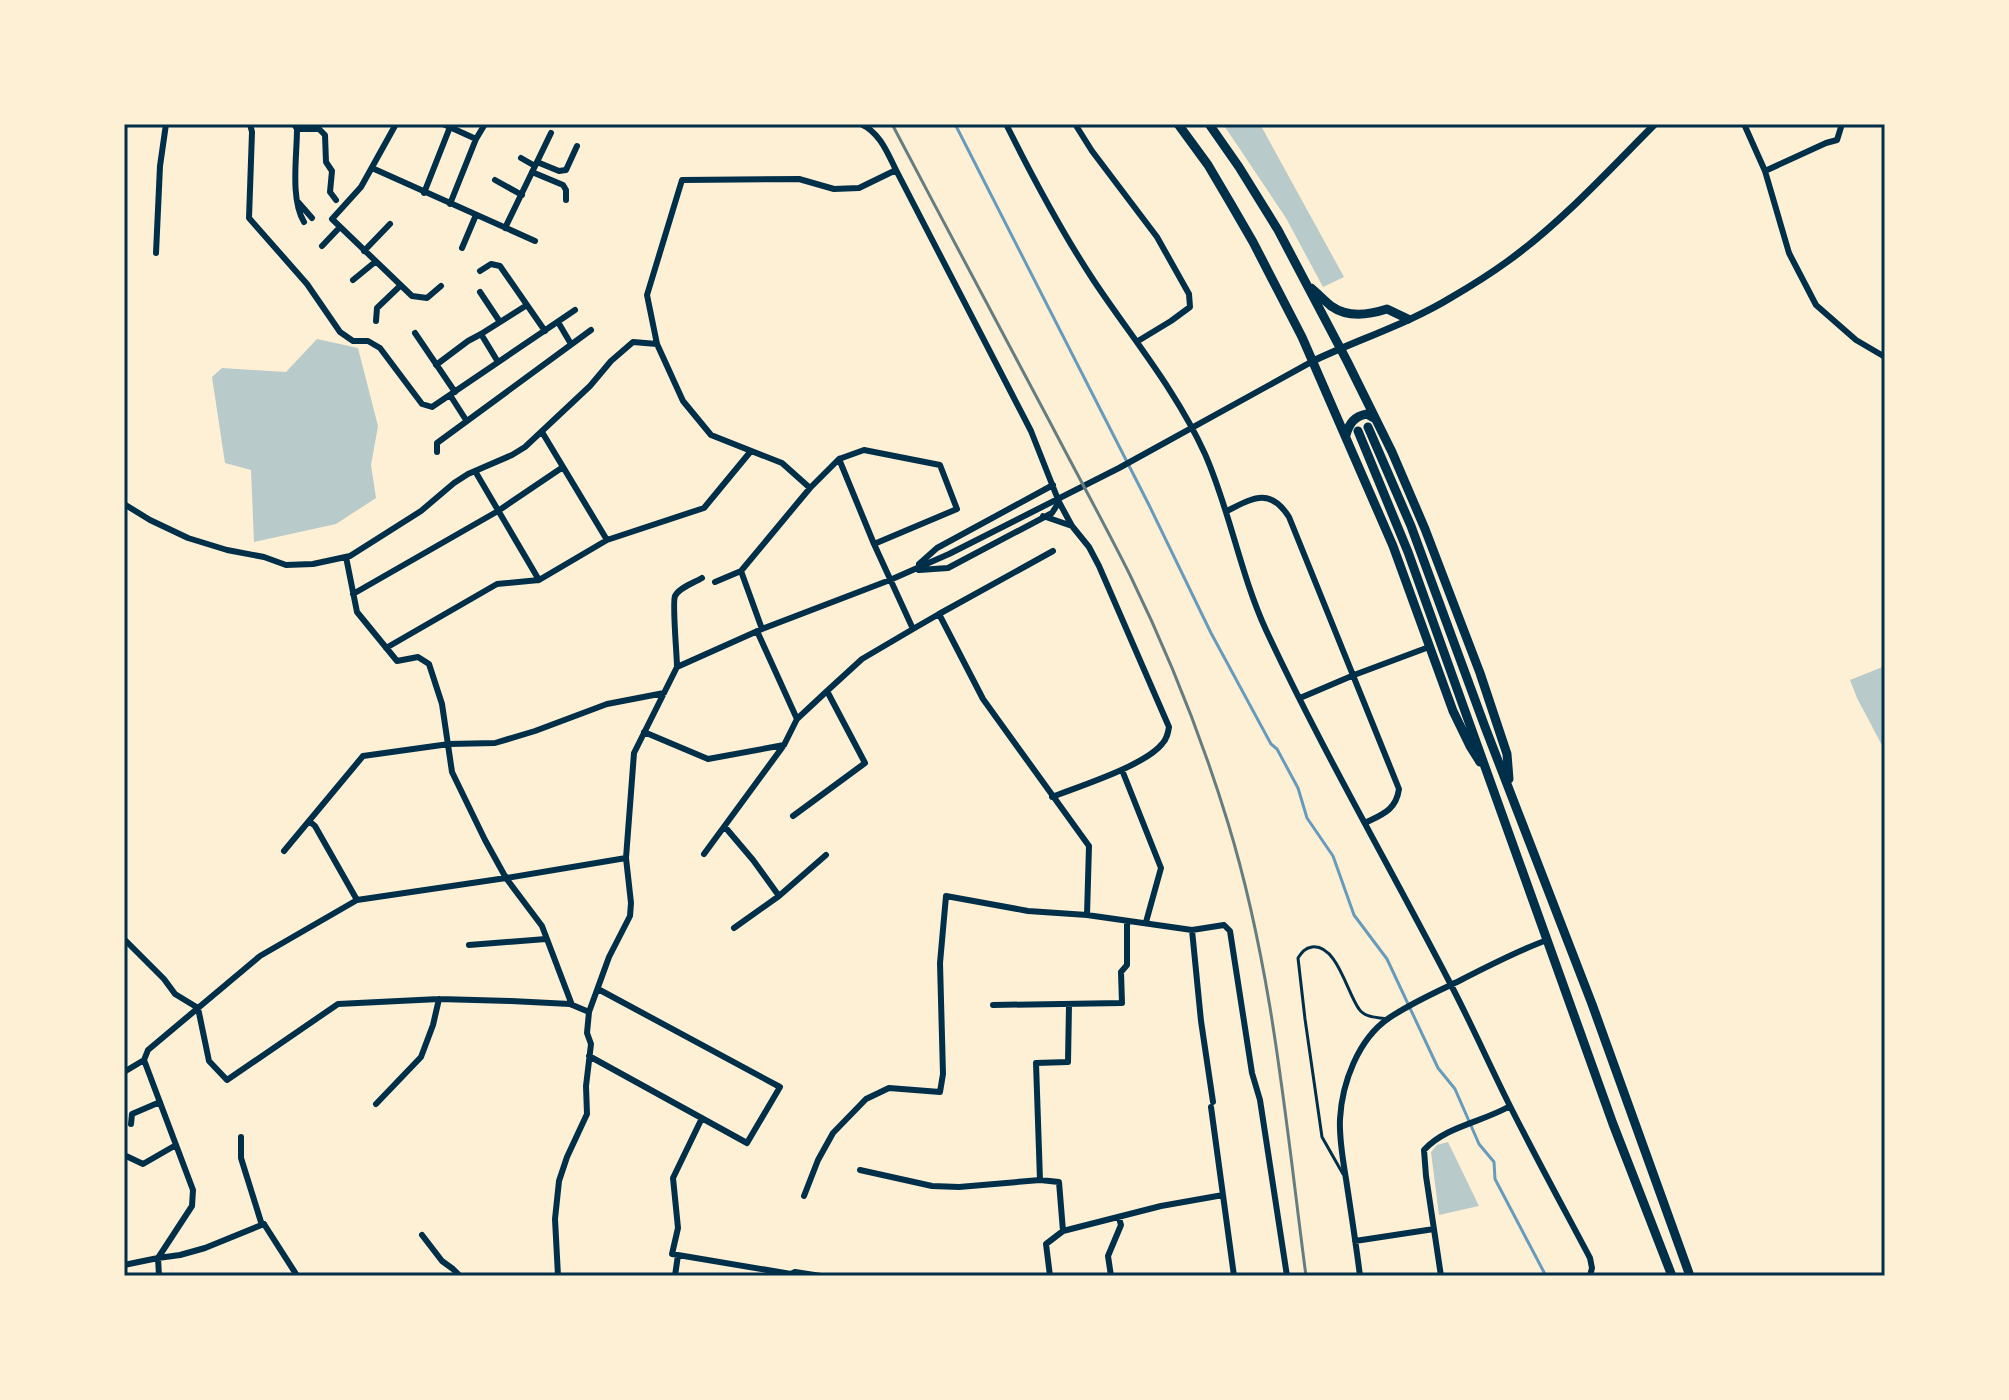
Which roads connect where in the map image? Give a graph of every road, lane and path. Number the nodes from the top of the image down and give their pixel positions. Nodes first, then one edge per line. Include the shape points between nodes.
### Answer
1 (166, 124) edge
2 (250, 124) edge
3 (396, 124) edge
4 (485, 124) edge
5 (861, 124) edge
6 (1006, 124) edge
7 (1075, 124) edge
8 (1178, 124) edge
9 (1209, 124) edge
10 (1655, 124) edge
11 (1744, 124) edge
12 (1842, 124) edge
13 (296, 126) edge
14 (447, 126) edge
15 (870, 126) edge
16 (551, 133) dead end
17 (476, 139) junction
18 (577, 146) dead end
19 (521, 158) dead end
20 (535, 167) junction
21 (372, 168) junction
22 (896, 170) junction
23 (1765, 171) junction
24 (495, 180) dead end
25 (424, 193) junction
26 (522, 195) junction
27 (296, 199) junction
28 (336, 200) dead end
29 (566, 200) dead end
30 (450, 204) junction
31 (476, 215) junction
32 (312, 218) dead end
33 (304, 222) dead end
34 (390, 224) dead end
35 (340, 227) junction
36 (505, 228) junction
37 (535, 241) dead end
38 (322, 246) dead end
39 (462, 248) dead end
40 (364, 251) junction
41 (156, 253) dead end
42 (375, 262) junction
43 (480, 271) dead end
44 (353, 280) dead end
45 (400, 286) junction
46 (441, 286) dead end
47 (1307, 286) junction
48 (480, 292) dead end
49 (527, 305) junction
50 (575, 310) dead end
51 (1408, 319) junction
52 (376, 321) dead end
53 (500, 322) junction
54 (558, 322) junction
55 (591, 330) dead end
56 (545, 331) junction
57 (415, 333) dead end
58 (483, 333) junction
59 (1138, 341) junction
60 (571, 344) junction
61 (657, 344) junction
62 (1340, 348) junction
63 (1885, 357) edge
64 (1313, 361) junction
65 (498, 362) junction
66 (436, 365) junction
67 (453, 394) junction
68 (466, 420) junction
69 (1371, 422) junction
70 (1358, 431) dead end
71 (542, 432) junction
72 (1346, 435) junction
73 (751, 451) junction
74 (437, 452) dead end
75 (839, 459) junction
76 (563, 467) junction
77 (475, 471) junction
78 (1053, 485) junction
79 (810, 488) junction
80 (1059, 502) junction
81 (124, 504) edge
82 (498, 511) junction
83 (1227, 511) junction
84 (1043, 516) junction
85 (1072, 526) junction
86 (607, 540) junction
87 (874, 544) junction
88 (1053, 551) dead end
89 (346, 557) junction
90 (912, 570) junction
91 (741, 571) junction
92 (702, 578) dead end
93 (539, 580) junction
94 (890, 580) junction
95 (715, 582) dead end
96 (353, 594) junction
97 (939, 614) junction
98 (913, 629) junction
99 (760, 630) junction
100 (1429, 647) junction
101 (386, 648) junction
102 (677, 667) junction
103 (1354, 675) junction
104 (827, 691) junction
105 (664, 693) junction
106 (1300, 698) junction
107 (797, 719) junction
108 (644, 732) junction
109 (449, 744) junction
110 (784, 745) junction
111 (1122, 770) junction
112 (1488, 775) junction
113 (1052, 797) junction
114 (793, 816) dead end
115 (309, 821) junction
116 (1365, 823) junction
117 (725, 827) junction
118 (284, 851) dead end
119 (704, 854) dead end
120 (826, 855) dead end
121 (626, 858) junction
122 (506, 878) junction
123 (779, 896) junction
124 (357, 900) junction
125 (1087, 915) junction
126 (1127, 921) junction
127 (1146, 922) junction
128 (734, 928) dead end
129 (1192, 930) junction
130 (124, 939) edge
131 (546, 939) junction
132 (1547, 940) junction
133 (469, 945) dead end
134 (1451, 984) junction
135 (598, 989) junction
136 (439, 999) junction
137 (572, 1005) junction
138 (993, 1005) dead end
139 (1069, 1005) junction
140 (198, 1008) junction
141 (589, 1012) junction
142 (1387, 1019) junction
143 (589, 1056) junction
144 (144, 1060) junction
145 (124, 1072) edge
146 (160, 1102) junction
147 (376, 1104) dead end
148 (1510, 1106) junction
149 (702, 1118) junction
150 (131, 1124) dead end
151 (241, 1137) dead end
152 (176, 1145) junction
153 (124, 1155) edge
154 (860, 1170) dead end
155 (1040, 1180) junction
156 (1346, 1180) junction
157 (1223, 1195) junction
158 (804, 1196) dead end
159 (1119, 1218) junction
160 (264, 1224) junction
161 (1434, 1229) junction
162 (1063, 1231) junction
163 (422, 1235) dead end
164 (1355, 1241) junction
165 (678, 1255) junction
166 (158, 1258) junction
167 (124, 1265) edge
168 (296, 1274) dead end
169 (159, 1276) edge
170 (460, 1276) edge
171 (558, 1276) edge
172 (675, 1276) edge
173 (821, 1276) edge
174 (1050, 1276) edge
175 (1111, 1276) edge
176 (1234, 1276) edge
177 (1287, 1276) edge
178 (1360, 1276) edge
179 (1441, 1276) edge
180 (1590, 1276) edge
181 (1672, 1276) edge
182 (1690, 1276) edge

1 - 41 street
2 - 67 street via 249,218 307,284 340,332 380,348 422,404 432,407
3 - 21 street
4 - 17 street
5 - 15 street
6 - 59 street via 1071,245
7 - 59 street via 1157,237 1189,294 1190,307
8 - 64 main road via 1246,229
9 - 47 main road via 1278,230
10 - 51 street via 1509,260
11 - 23 street
12 - 23 street via 1837,140
13 - 27 street
13 - 28 street via 325,135 330,192
14 - 17 street
14 - 25 street
15 - 22 street
16 - 20 street
17 - 30 street
18 - 20 street via 566,170
19 - 20 street
20 - 26 street
20 - 29 street via 563,185
21 - 25 street
21 - 35 street via 332,219
22 - 61 street via 859,188 834,189 799,179 682,180 647,295
22 - 78 street via 1031,431
23 - 63 street via 1789,253 1816,305
24 - 26 street
25 - 30 street
26 - 36 street
27 - 32 street
27 - 33 street
30 - 31 street
31 - 36 street
31 - 39 street
34 - 40 street
35 - 38 street
35 - 40 street
36 - 37 street
40 - 42 street
42 - 44 street
42 - 45 street
43 - 49 street via 491,264 500,266
45 - 46 street via 412,296 427,298
45 - 52 street via 377,308
47 - 51 main road via 1340,312 1373,314 1387,309
47 - 62 main road
48 - 53 street
49 - 53 street
49 - 56 street
50 - 54 street
51 - 62 street
53 - 58 street
54 - 56 street
54 - 60 street
55 - 60 street
56 - 65 street
57 - 66 street
58 - 65 street
58 - 66 street
59 - 83 street via 1205,453
60 - 68 street
61 - 71 street via 633,342
61 - 73 street via 683,401 711,435
62 - 64 street
62 - 69 main road
64 - 72 main road
64 - 90 street via 1119,468
65 - 67 street
66 - 67 street
67 - 68 street
68 - 74 street via 437,443
69 - 72 main road via 1367,414 1354,419
69 - 182 main road via 1392,452 1480,673 1507,754 1510,790
70 - 112 main road
71 - 76 street
71 - 77 street via 512,455
72 - 100 main road
73 - 79 street via 782,463
73 - 86 street via 704,508
75 - 79 street
75 - 87 street
75 - 87 street via 864,450 940,465 957,509
76 - 82 street
76 - 86 street
77 - 82 street
77 - 89 street
78 - 80 street
78 - 90 street via 937,548
79 - 91 street
80 - 84 street
80 - 85 street
81 - 89 street via 188,538 286,565
82 - 93 street
82 - 96 street
83 - 103 street via 1261,498 1282,506
83 - 106 street via 1253,598
84 - 85 street
84 - 90 street via 948,568
85 - 111 street via 1099,566 1169,727 1159,748
86 - 93 street
87 - 94 street
88 - 97 street
89 - 96 street
90 - 94 street
91 - 95 street
91 - 99 street
92 - 102 street via 676,594
93 - 101 street via 497,584
94 - 98 street
94 - 99 street
96 - 101 street via 357,612
97 - 98 street
97 - 113 street via 983,699
98 - 104 street via 862,659
99 - 102 street
99 - 107 street
100 - 103 street
100 - 112 main road via 1453,711
101 - 109 street via 397,661 418,657 429,664
102 - 105 street
103 - 106 street
103 - 116 street via 1399,789 1390,809
104 - 107 street
104 - 114 street via 865,763
105 - 108 street
105 - 109 street via 607,704 495,743
106 - 116 street
107 - 110 street
108 - 110 street via 708,759
108 - 121 street via 634,753
109 - 115 street via 363,756
109 - 122 street via 452,772
110 - 117 street
111 - 113 street
111 - 127 street via 1161,868
112 - 132 main road
113 - 125 street via 1089,846
115 - 118 street
115 - 124 street
116 - 134 street
117 - 119 street
117 - 123 street
120 - 123 street
121 - 122 street
121 - 135 street via 630,916
122 - 124 street
122 - 131 street
123 - 128 street
124 - 140 street via 260,956
125 - 126 street
125 - 158 street via 946,896 940,1092 889,1088 866,1099 833,1133
126 - 127 street
126 - 139 street via 1122,1003
127 - 129 street
129 - 157 street
129 - 177 street via 1224,925 1230,931
130 - 140 street via 175,994
131 - 133 street
131 - 137 street
132 - 134 street
132 - 181 main road
134 - 142 street
134 - 148 street
135 - 141 street
135 - 149 street via 780,1087 747,1143
136 - 137 street
136 - 140 street via 338,1004 227,1080 209,1061
136 - 147 street via 421,1057
137 - 141 street
138 - 139 street
139 - 155 street via 1068,1062 1036,1063
140 - 144 street via 148,1050
141 - 143 street
142 - 156 street via 1359,1053 1343,1097 1339,1121
142 - 156 lane via 1366,1016 1358,1009 1326,950 1315,946 1302,952 1298,958 1322,1137
143 - 149 street
143 - 171 street via 587,1114 559,1181
144 - 145 street
144 - 146 street
146 - 150 street via 132,1114
146 - 152 street
148 - 161 street via 1444,1134 1424,1150
148 - 180 street via 1590,1258
149 - 165 street via 673,1178 678,1228 672,1254
151 - 160 street via 241,1158
152 - 153 street via 143,1164
152 - 166 street via 193,1190 192,1206
154 - 155 street via 932,1186
155 - 162 street via 1059,1182
156 - 164 street
157 - 159 street
157 - 176 street
159 - 162 street
159 - 175 street via 1108,1256
160 - 166 street via 205,1248
160 - 168 street
161 - 164 street
161 - 179 street
162 - 174 street via 1046,1244
163 - 170 street
164 - 178 street
165 - 172 street
165 - 173 street
166 - 167 street
166 - 169 street

